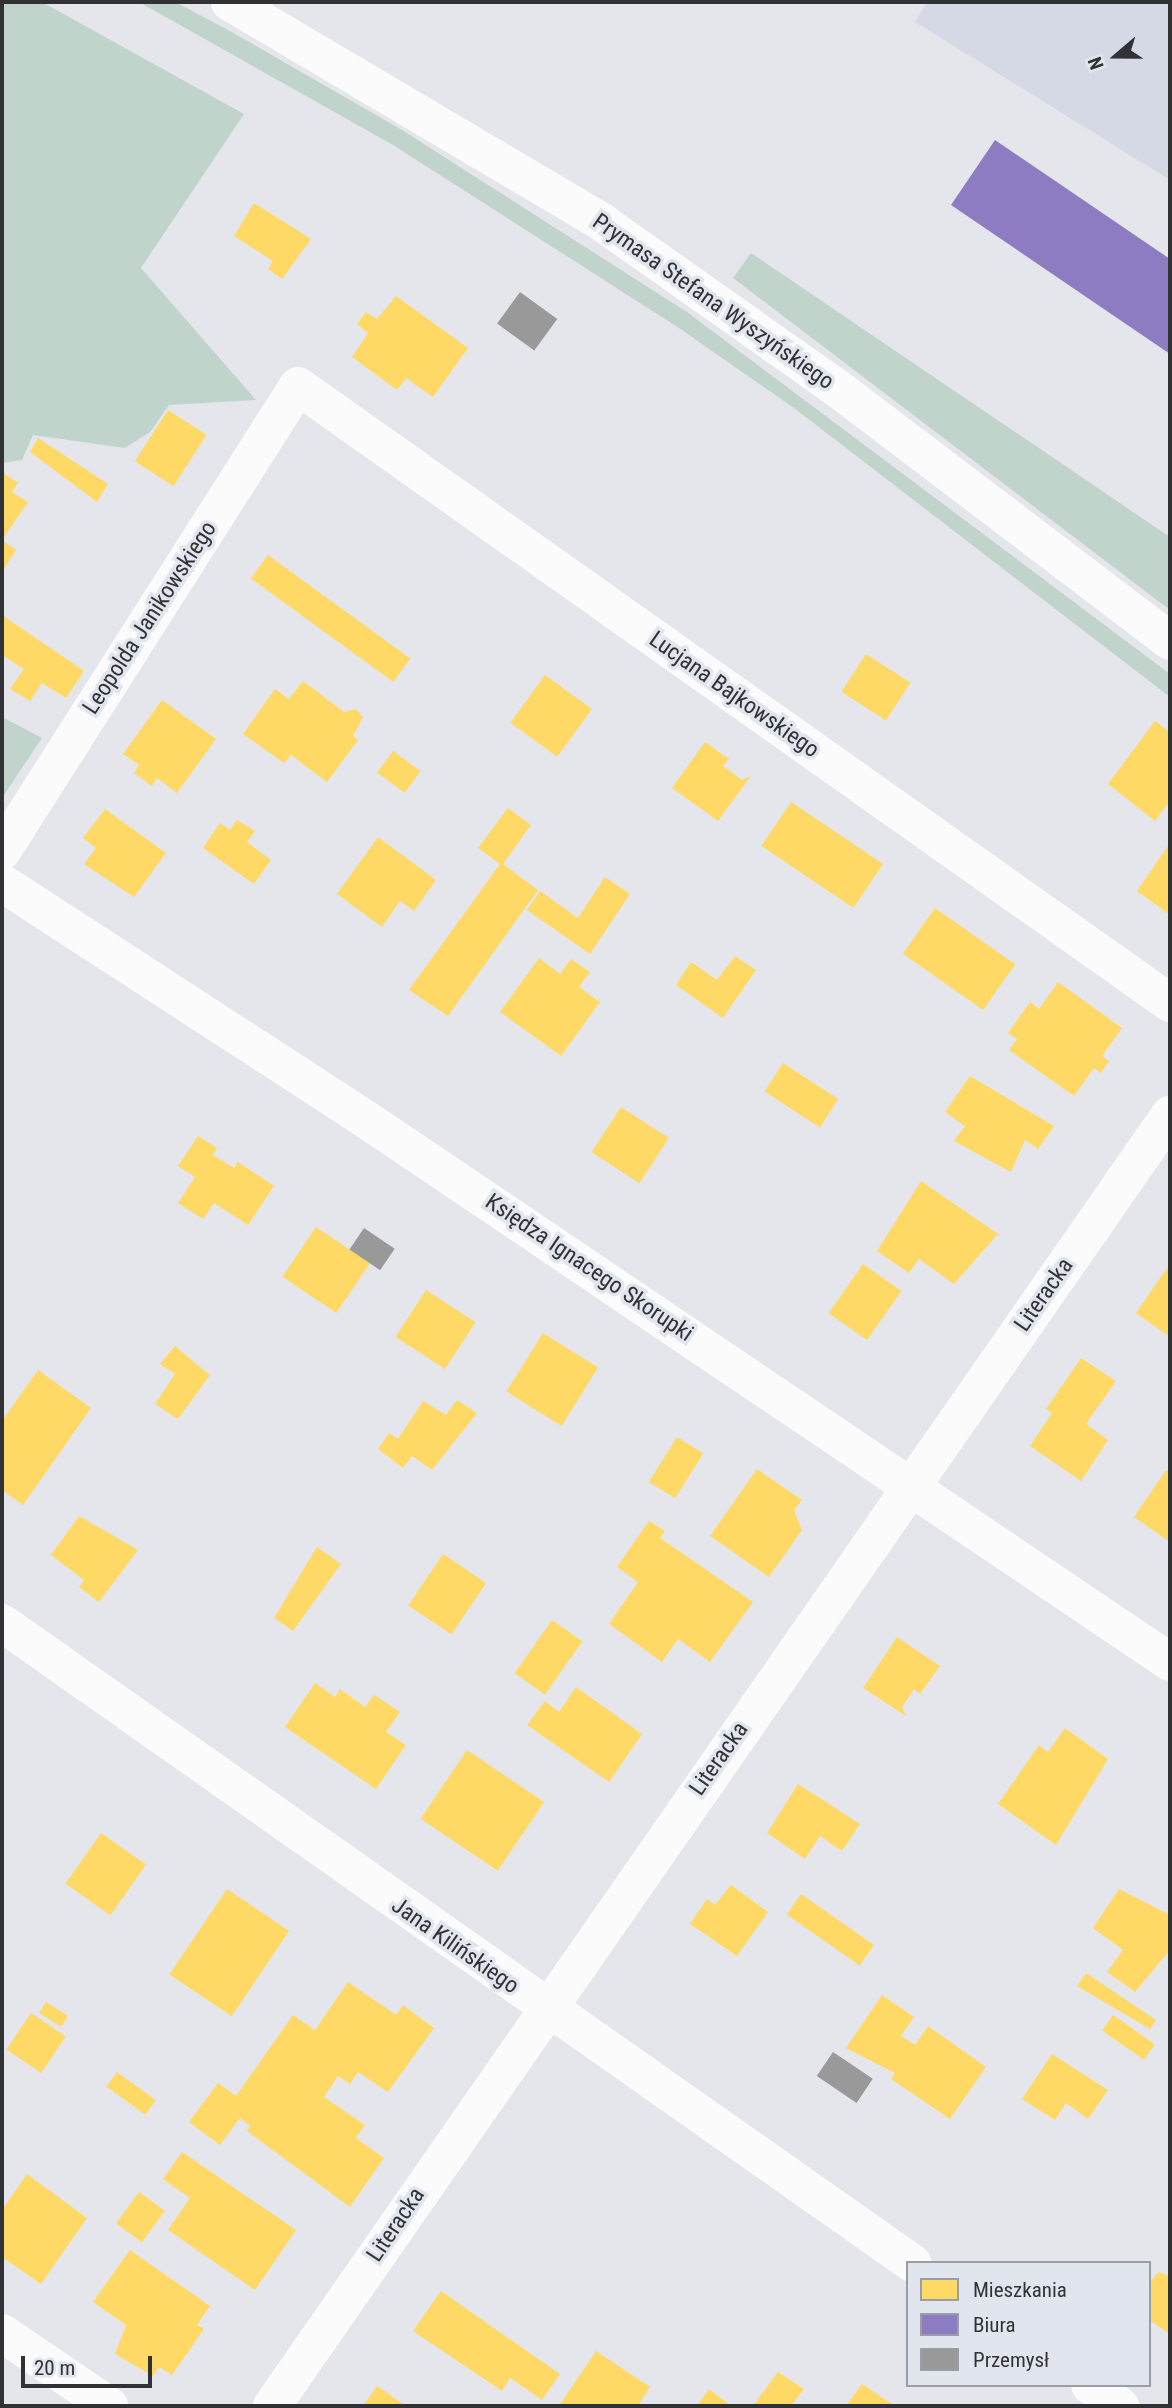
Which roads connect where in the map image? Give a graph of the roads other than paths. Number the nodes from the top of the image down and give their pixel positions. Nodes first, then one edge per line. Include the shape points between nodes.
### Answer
1 (230, 2) edge
2 (298, 386) joint
3 (1170, 641) edge
4 (2, 851) edge
5 (2, 883) edge
6 (1170, 1003) edge
7 (1170, 1115) edge
8 (912, 1485) junction
9 (2, 1623) edge
10 (1170, 1662) edge
11 (544, 2009) junction
12 (909, 2261) edge
13 (2, 2333) edge
14 (1093, 2387) edge
15 (109, 2406) edge
16 (272, 2406) edge
17 (1120, 2406) edge

1 - 3 street, Prymasa Stefana Wyszyńskiego via 603,223 833,385
2 - 4 street, Leopolda Janikowskiego
2 - 6 street, Lucjana Bajkowskiego
5 - 8 street, Księdza Ignacego Skorupki
7 - 8 street, Literacka
8 - 10 street, Księdza Ignacego Skorupki
8 - 11 street, Literacka
9 - 11 street, Jana Kilińskiego
11 - 12 street, Jana Kilińskiego
11 - 16 street, Literacka
13 - 15 street
14 - 17 street

